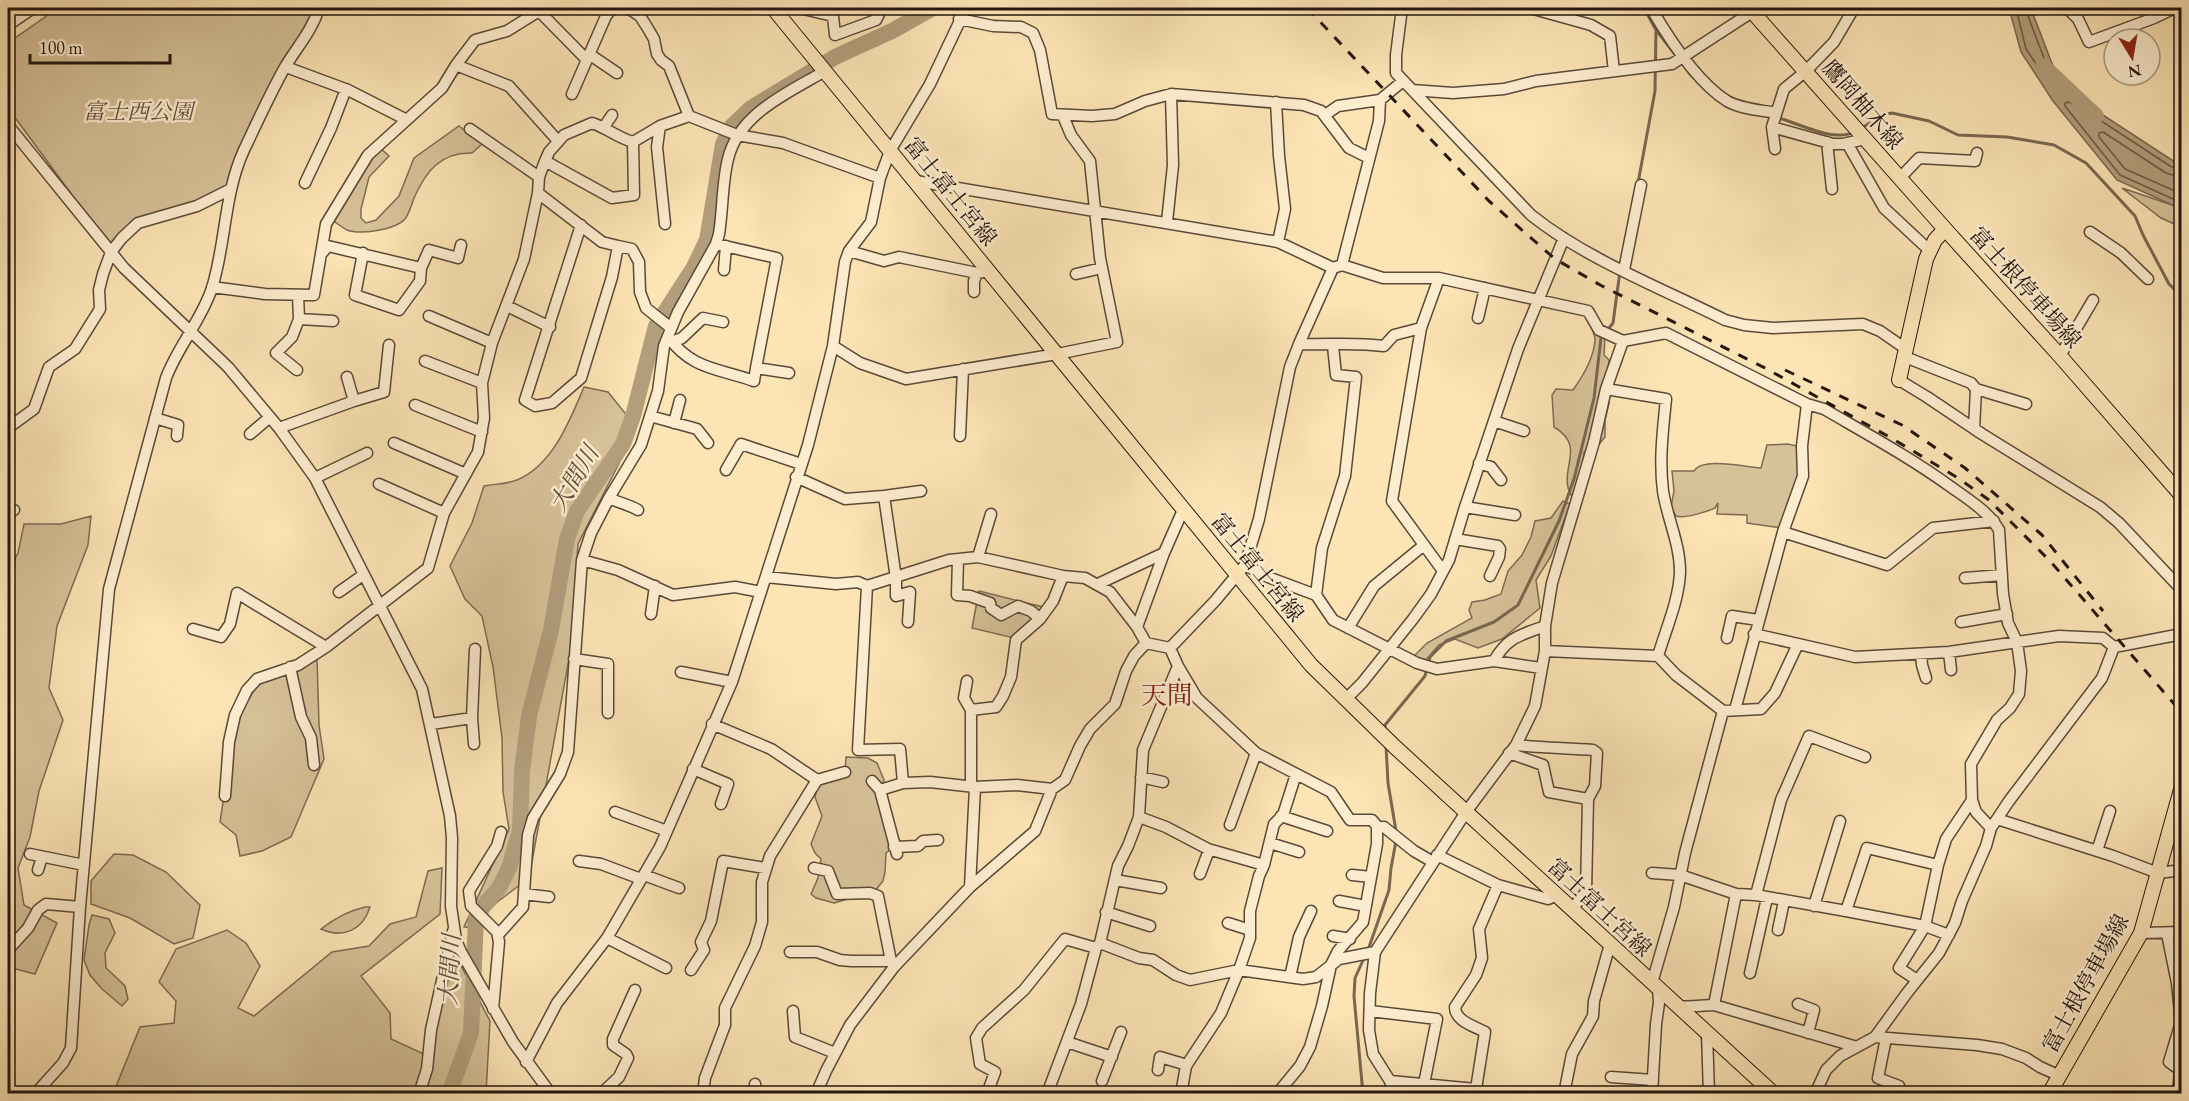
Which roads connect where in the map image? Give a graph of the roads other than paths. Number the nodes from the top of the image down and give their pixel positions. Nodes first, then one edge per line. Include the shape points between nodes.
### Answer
1 (33, 8) edge
2 (319, 8) edge
3 (628, 8) edge
4 (773, 8) edge
5 (800, 8) edge
6 (882, 8) edge
7 (966, 8) edge
8 (1402, 8) edge
9 (1530, 8) edge
10 (1854, 8) edge
11 (2067, 8) edge
12 (2175, 8) edge
13 (537, 9) edge
14 (605, 10) edge
15 (1654, 10) edge
16 (1751, 10) edge
17 (959, 19) junction
18 (8, 25) edge
19 (587, 56) junction
20 (1684, 57) junction
21 (456, 65) junction
22 (286, 67) junction
23 (825, 71) junction
24 (1614, 71) junction
25 (1806, 71) junction
26 (617, 73) dead end
27 (1403, 81) junction
28 (346, 89) junction
29 (1412, 90) junction
30 (572, 94) dead end
31 (1171, 94) junction
32 (1380, 100) junction
33 (1276, 102) junction
34 (1776, 113) junction
35 (612, 115) dead end
36 (1325, 115) junction
37 (689, 116) junction
38 (1063, 116) junction
39 (405, 119) junction
40 (8, 125) edge
41 (660, 126) junction
42 (604, 127) junction
43 (1772, 127) junction
44 (470, 129) dead end
45 (737, 135) junction
46 (1862, 135) junction
47 (558, 141) junction
48 (633, 142) junction
49 (1827, 142) junction
50 (1847, 143) junction
51 (1775, 149) dead end
52 (890, 151) junction
53 (1977, 153) dead end
54 (1369, 158) junction
55 (545, 161) junction
56 (539, 177) junction
57 (880, 178) junction
58 (1900, 178) junction
59 (916, 181) junction
60 (305, 183) dead end
61 (1641, 185) dead end
62 (231, 189) junction
63 (1832, 189) dead end
64 (538, 193) junction
65 (1095, 209) junction
66 (1167, 222) junction
67 (664, 224) dead end
68 (581, 225) junction
69 (1945, 229) junction
70 (2090, 232) dead end
71 (1564, 238) junction
72 (1278, 242) junction
73 (460, 245) dead end
74 (721, 245) junction
75 (618, 246) junction
76 (1929, 250) junction
77 (849, 251) junction
78 (111, 252) junction
79 (322, 253) junction
80 (363, 253) junction
81 (1337, 266) junction
82 (421, 268) junction
83 (1102, 268) junction
84 (724, 270) dead end
85 (1624, 270) junction
86 (983, 272) junction
87 (1076, 274) dead end
88 (1439, 278) junction
89 (2148, 279) dead end
90 (212, 287) junction
91 (1485, 288) junction
92 (974, 292) dead end
93 (298, 295) junction
94 (1539, 300) junction
95 (2093, 300) dead end
96 (507, 306) junction
97 (429, 316) dead end
98 (1478, 318) dead end
99 (299, 319) junction
100 (333, 321) dead end
101 (723, 322) dead end
102 (550, 327) junction
103 (1420, 328) junction
104 (666, 330) junction
105 (190, 333) junction
106 (1618, 339) junction
107 (492, 343) junction
108 (1299, 344) junction
109 (389, 345) dead end
110 (833, 346) junction
111 (1333, 346) junction
112 (1905, 353) junction
113 (1057, 354) junction
114 (2060, 356) junction
115 (424, 361) dead end
116 (756, 368) junction
117 (963, 369) junction
118 (297, 370) dead end
119 (789, 373) dead end
120 (347, 377) dead end
121 (1899, 380) joint
122 (482, 383) junction
123 (1606, 389) junction
124 (1976, 389) junction
125 (680, 400) dead end
126 (354, 401) junction
127 (1807, 404) junction
128 (2026, 404) dead end
129 (415, 405) dead end
130 (650, 416) junction
131 (270, 417) junction
132 (155, 418) junction
133 (1494, 421) junction
134 (674, 423) junction
135 (8, 428) edge
136 (279, 428) junction
137 (1974, 429) junction
138 (1524, 430) dead end
139 (482, 432) junction
140 (250, 434) dead end
141 (177, 436) dead end
142 (960, 436) dead end
143 (394, 443) dead end
144 (708, 443) dead end
145 (368, 453) dead end
146 (1479, 463) junction
147 (801, 464) junction
148 (726, 470) dead end
149 (466, 474) junction
150 (796, 477) junction
151 (315, 478) junction
152 (1501, 480) dead end
153 (379, 484) dead end
154 (921, 491) dead end
155 (884, 496) junction
156 (2181, 496) edge
157 (609, 498) junction
158 (1465, 507) junction
159 (638, 510) dead end
160 (1184, 510) junction
161 (444, 513) junction
162 (991, 514) dead end
163 (1515, 515) dead end
164 (1994, 521) junction
165 (1783, 532) junction
166 (1455, 538) junction
167 (1424, 545) junction
168 (1164, 553) junction
169 (978, 557) junction
170 (582, 560) junction
171 (958, 560) junction
172 (1241, 570) junction
173 (1443, 571) junction
174 (363, 575) junction
175 (2002, 575) junction
176 (1063, 576) junction
177 (1490, 576) dead end
178 (766, 577) junction
179 (896, 578) junction
180 (1965, 578) dead end
181 (1098, 584) junction
182 (655, 586) junction
183 (867, 586) junction
184 (2181, 590) edge
185 (339, 592) dead end
186 (761, 592) junction
187 (1316, 595) junction
188 (380, 605) junction
189 (651, 614) dead end
190 (2007, 614) junction
191 (1040, 619) junction
192 (1758, 620) junction
193 (908, 622) dead end
194 (1961, 622) dead end
195 (1545, 626) junction
196 (1137, 627) junction
197 (1348, 628) junction
198 (193, 629) dead end
199 (1754, 634) junction
200 (2181, 634) edge
201 (1727, 638) dead end
202 (2017, 642) junction
203 (1146, 643) junction
204 (1798, 644) junction
205 (326, 647) junction
206 (2114, 647) junction
207 (1170, 648) junction
208 (475, 649) dead end
209 (1388, 650) junction
210 (1545, 651) junction
211 (1949, 652) junction
212 (1921, 654) junction
213 (1658, 656) junction
214 (574, 659) junction
215 (1494, 660) junction
216 (1178, 666) junction
217 (291, 668) junction
218 (1541, 668) junction
219 (1951, 670) dead end
220 (681, 672) dead end
221 (1926, 678) dead end
222 (967, 681) dead end
223 (732, 682) junction
224 (1345, 700) junction
225 (1735, 710) junction
226 (971, 711) junction
227 (1723, 711) junction
228 (608, 713) dead end
229 (472, 718) junction
230 (432, 724) junction
231 (712, 724) junction
232 (474, 744) dead end
233 (1513, 749) junction
234 (1256, 753) junction
235 (1865, 757) dead end
236 (314, 765) dead end
237 (693, 769) junction
238 (845, 772) dead end
239 (1296, 774) junction
240 (1141, 777) junction
241 (817, 780) junction
242 (872, 781) dead end
243 (1163, 782) dead end
244 (903, 783) junction
245 (2181, 786) edge
246 (973, 787) junction
247 (1052, 789) junction
248 (880, 790) junction
249 (225, 796) dead end
250 (1588, 799) junction
251 (1972, 800) junction
252 (721, 804) dead end
253 (615, 812) dead end
254 (1466, 812) junction
255 (2110, 812) dead end
256 (1281, 816) junction
257 (1139, 817) junction
258 (1840, 822) dead end
259 (1994, 824) junction
260 (1230, 825) dead end
261 (1377, 827) junction
262 (667, 831) junction
263 (1327, 831) dead end
264 (501, 832) dead end
265 (938, 840) dead end
266 (1270, 843) junction
267 (1209, 850) junction
268 (2097, 851) junction
269 (1299, 852) dead end
270 (30, 854) dead end
271 (42, 857) junction
272 (1435, 859) junction
273 (579, 861) dead end
274 (1264, 865) junction
275 (1938, 865) junction
276 (84, 866) junction
277 (765, 868) junction
278 (814, 868) dead end
279 (38, 870) dead end
280 (2181, 870) edge
281 (1652, 873) dead end
282 (2158, 873) junction
283 (1200, 874) dead end
284 (1352, 874) dead end
285 (1680, 875) junction
286 (642, 877) junction
287 (1371, 877) junction
288 (1115, 880) junction
289 (1498, 885) junction
290 (970, 887) junction
291 (679, 888) dead end
292 (1161, 888) dead end
293 (524, 894) junction
294 (1737, 894) junction
295 (1557, 895) junction
296 (1761, 896) junction
297 (549, 897) dead end
298 (1339, 901) dead end
299 (1784, 901) junction
300 (1366, 906) junction
301 (1814, 906) junction
302 (80, 907) junction
303 (1572, 909) junction
304 (1311, 911) dead end
305 (1846, 911) junction
306 (1106, 912) junction
307 (1228, 923) dead end
308 (454, 925) junction
309 (1149, 926) dead end
310 (1925, 926) junction
311 (1250, 930) junction
312 (1778, 930) dead end
313 (2181, 932) edge
314 (2140, 933) junction
315 (2167, 934) junction
316 (498, 935) junction
317 (1949, 935) junction
318 (1333, 936) dead end
319 (607, 939) junction
320 (1350, 939) junction
321 (1610, 945) junction
322 (1098, 946) junction
323 (8, 950) edge
324 (790, 952) dead end
325 (1372, 953) junction
326 (892, 964) junction
327 (1330, 965) junction
328 (666, 968) dead end
329 (691, 970) dead end
330 (1239, 970) junction
331 (1750, 973) dead end
332 (1290, 977) junction
333 (1917, 980) junction
334 (1655, 986) junction
335 (634, 990) dead end
336 (1798, 1004) dead end
337 (1714, 1005) junction
338 (1678, 1006) junction
339 (493, 1009) junction
340 (793, 1011) dead end
341 (1370, 1011) junction
342 (2181, 1022) edge
343 (1121, 1032) dead end
344 (1707, 1033) junction
345 (1808, 1033) junction
346 (1881, 1037) junction
347 (1067, 1042) junction
348 (1857, 1047) junction
349 (835, 1053) junction
350 (1112, 1057) junction
351 (526, 1062) junction
352 (1187, 1065) junction
353 (1158, 1070) dead end
354 (2058, 1075) junction
355 (1611, 1077) dead end
356 (1653, 1080) junction
357 (1102, 1081) dead end
358 (1390, 1081) junction
359 (1424, 1084) junction
360 (1475, 1091) edge
361 (35, 1094) edge
362 (419, 1094) edge
363 (551, 1094) edge
364 (601, 1094) edge
365 (703, 1094) edge
366 (816, 1094) edge
367 (987, 1094) edge
368 (1047, 1094) edge
369 (1181, 1094) edge
370 (1277, 1094) edge
371 (1393, 1094) edge
372 (1564, 1094) edge
373 (1652, 1094) edge
374 (1709, 1094) edge
375 (1774, 1094) edge
376 (1815, 1094) edge
377 (1896, 1094) edge
378 (2049, 1094) edge
379 (2178, 1094) edge

1 - 18 street
2 - 22 street
3 - 37 street via 640,16 654,39 657,54 669,66
4 - 23 main road, 富士富士宮線
5 - 6 street via 833,16 836,35 876,20
7 - 17 street
8 - 27 street via 1395,55 1396,73
9 - 24 street via 1591,25 1610,36
10 - 25 street via 1834,42
11 - 12 street via 2078,19 2089,42
13 - 19 street
13 - 21 street via 507,31 475,40
14 - 19 street
15 - 20 street
16 - 20 street
16 - 25 main road, 鷹岡柚木線
17 - 38 street via 1020,27 1033,33 1052,114
17 - 52 street via 930,84
19 - 26 street
19 - 30 street
20 - 24 street via 1672,64
20 - 34 street via 1727,101
21 - 39 street via 442,88
21 - 47 street via 509,86
22 - 28 street
22 - 62 street via 243,153
23 - 45 street via 755,114
23 - 52 main road, 富士富士宮線
24 - 29 street via 1504,89 1453,93
25 - 34 street via 1784,89
25 - 46 main road, 鷹岡柚木線
27 - 29 street
27 - 32 street
28 - 39 street
28 - 60 street
29 - 71 street via 1531,215
31 - 33 street
31 - 38 street via 1115,114
31 - 66 street via 1173,165
32 - 36 street via 1338,106
32 - 54 street
33 - 36 street via 1304,105
33 - 72 street via 1285,209
34 - 43 street
35 - 42 street
36 - 54 street via 1348,148
37 - 41 street
37 - 45 street
38 - 65 street via 1090,161
39 - 79 street via 368,155 326,224
40 - 78 street
41 - 48 street
41 - 67 street via 657,147
42 - 47 street via 592,123 582,126
42 - 48 street
43 - 49 street
43 - 51 street
44 - 56 street
45 - 57 street via 783,143
45 - 74 street via 727,162
46 - 50 street
46 - 58 main road, 鷹岡柚木線
47 - 55 street
48 - 55 street via 634,195 612,198
49 - 50 street
49 - 63 street
50 - 76 street via 1884,208
52 - 57 street
52 - 59 main road, 富士富士宮線
53 - 58 street via 1975,161 1919,158
54 - 81 street
55 - 56 street
56 - 64 street
57 - 77 street via 871,222
58 - 69 main road, 鷹岡柚木線
59 - 65 street
59 - 86 main road, 富士富士宮線
61 - 85 street
62 - 78 street via 197,206 138,224
62 - 90 street
64 - 68 street
64 - 96 street via 524,259
65 - 66 street
65 - 83 street
66 - 72 street
68 - 75 street via 602,242
68 - 102 street
69 - 76 main road, 富士根停車場線
69 - 114 main road, 富士根停車場線
70 - 89 street via 2121,253
71 - 85 street
71 - 94 street
72 - 81 street
73 - 82 street via 458,258 429,250
74 - 84 street
74 - 104 street
74 - 116 street via 777,258
75 - 102 street via 581,378 552,403 535,406 525,400
75 - 104 street via 632,249 639,262 640,292 646,308
76 - 112 main road, 富士根停車場線
77 - 86 street via 884,261 899,257
77 - 110 street via 841,280
78 - 105 street
78 - 135 street via 99,290 99,309 75,349 49,367 34,409
79 - 80 street via 328,246
79 - 93 street via 314,295
80 - 82 street
80 - 82 street via 355,296 399,310 420,281
81 - 88 street via 1383,278
81 - 108 street
83 - 87 street
83 - 113 street via 1117,342
85 - 112 street via 1725,320 1773,328 1863,324 1880,331
86 - 92 street via 974,281
86 - 113 main road, 富士富士宮線
88 - 91 street
88 - 103 street
90 - 93 street
90 - 105 street
91 - 94 street
91 - 98 street
93 - 99 street
94 - 106 street via 1588,311 1599,330
94 - 133 street
95 - 114 street
96 - 102 street
96 - 107 street
97 - 107 street
99 - 100 street
99 - 118 street via 292,337 276,353
101 - 104 street via 703,318 682,338
103 - 111 street via 1394,335 1384,346
103 - 167 street via 1392,501
104 - 116 street via 678,350 703,366 754,381
104 - 130 street via 658,391
105 - 131 street via 228,367
105 - 132 street via 172,363
106 - 123 street
106 - 127 street via 1666,333
107 - 122 street
108 - 111 street
108 - 172 street via 1285,390 1258,519
109 - 126 street via 384,392
110 - 117 street via 860,363 906,379
110 - 147 street
111 - 187 street via 1336,375 1356,377 1344,476 1322,548
112 - 121 main road, 富士根停車場線
112 - 124 street via 1971,383
113 - 117 street
113 - 160 main road, 富士富士宮線
114 - 156 main road, 富士根停車場線
115 - 122 street
116 - 119 street
117 - 142 street
120 - 126 street
121 - 137 street
122 - 139 street
123 - 195 street via 1552,583
123 - 213 street via 1666,399 1661,476 1680,570
124 - 128 street
124 - 137 street
125 - 134 street
126 - 136 street
127 - 164 street via 1924,468
127 - 165 street via 1803,476
129 - 139 street
130 - 134 street
130 - 157 street via 641,445
131 - 136 street
131 - 140 street
132 - 141 street via 178,425
132 - 276 street via 109,589
133 - 138 street
133 - 146 street
134 - 144 street via 697,429
136 - 151 street
137 - 184 street via 2100,507
139 - 149 street via 478,452
143 - 149 street
145 - 151 street
146 - 152 street via 1491,467
146 - 158 street
147 - 148 street via 741,444
147 - 150 street
149 - 161 street
150 - 155 street via 845,499
150 - 178 street
151 - 174 street
153 - 161 street
154 - 155 street
155 - 179 street
157 - 159 street
157 - 170 street
158 - 163 street
158 - 166 street
160 - 168 street
160 - 172 main road, 富士富士宮線
161 - 188 street via 428,568
162 - 169 street
164 - 165 street via 1933,528 1887,565
164 - 175 street via 1999,530
165 - 192 street
166 - 173 street
166 - 177 street via 1498,546 1499,557
167 - 173 street
167 - 197 street via 1374,586
168 - 181 street
168 - 196 street
169 - 171 street
169 - 176 street
170 - 182 street
170 - 214 street
171 - 179 street
171 - 191 street via 957,595 990,603 1001,615 1018,606
172 - 187 street
172 - 207 street
172 - 224 main road, 富士富士宮線 via 1311,665
173 - 209 street via 1425,603
174 - 185 street
174 - 188 street
175 - 180 street
175 - 190 street
176 - 181 street
176 - 191 street
178 - 183 street via 836,584 858,582
178 - 186 street
179 - 183 street
179 - 193 street via 896,596 910,592
181 - 196 street via 1110,592
182 - 186 street via 673,594 735,587
182 - 189 street
183 - 244 street via 858,750 900,748
186 - 223 street
187 - 197 street via 1333,620
188 - 205 street
188 - 230 street via 416,675
190 - 194 street
190 - 202 street
191 - 226 street via 1016,640 1011,677 996,707
192 - 199 street
192 - 201 street via 1732,616
195 - 210 street
195 - 215 street via 1511,639
196 - 203 street
197 - 209 street
198 - 205 street via 221,637 230,624 237,593
199 - 204 street
199 - 225 street
200 - 206 street
202 - 206 street via 2059,636 2103,638
202 - 211 street
202 - 251 street via 2019,694 1971,764
203 - 207 street
203 - 247 street via 1126,670 1115,704 1090,729 1065,780
204 - 212 street via 1855,657
204 - 225 street via 1775,693 1761,709
205 - 217 street
206 - 259 street via 2102,678
207 - 216 street
208 - 229 street
209 - 215 street via 1437,669
209 - 224 street
210 - 213 street
210 - 218 street
211 - 212 street
211 - 219 street
212 - 221 street
213 - 227 street
214 - 228 street via 608,664
214 - 293 street via 568,752 560,774 533,818
215 - 218 street
216 - 234 street via 1197,698
216 - 240 street via 1143,750
217 - 236 street via 301,717 311,738
217 - 249 street via 256,679 247,690 235,715 229,742
218 - 233 street via 1535,706
220 - 223 street
222 - 226 street via 964,698
223 - 231 street
224 - 254 main road, 富士富士宮線
225 - 227 street
226 - 246 street
227 - 285 street
229 - 230 street
229 - 232 street
230 - 308 street via 450,816
231 - 237 street
231 - 241 street via 771,748
233 - 250 street via 1543,765 1549,792
233 - 250 street via 1593,750 1597,753 1595,786
233 - 254 street
234 - 239 street
234 - 260 street
235 - 296 street via 1809,736 1780,800
237 - 252 street via 728,784
237 - 262 street
238 - 241 street
239 - 256 street
239 - 261 street via 1331,792 1350,820 1372,820
240 - 243 street
240 - 257 street
241 - 277 street
242 - 248 street
244 - 246 street
244 - 248 street
245 - 282 main road, 富士根停車場線
246 - 247 street via 1017,785
246 - 290 street
247 - 290 street via 1035,831
248 - 265 street via 896,851
250 - 303 street via 1586,892
251 - 259 street via 1976,812
251 - 275 street via 1946,839
253 - 262 street
254 - 272 street
254 - 295 main road, 富士富士宮線
255 - 268 street
256 - 263 street
256 - 266 street via 1274,824
257 - 267 street
257 - 288 street
258 - 301 street
259 - 268 street
259 - 317 street
261 - 272 street via 1384,827
261 - 287 street
262 - 286 street
264 - 316 street via 497,846 469,891 471,906
266 - 269 street
266 - 274 street
267 - 274 street
267 - 283 street
268 - 282 street
270 - 271 street
271 - 276 street
271 - 279 street
272 - 289 street
272 - 325 street
273 - 286 street
274 - 311 street via 1252,898
275 - 305 street via 1867,848
275 - 310 street
276 - 302 street
277 - 329 street via 723,861 716,903 702,942 704,950
277 - 365 street via 762,922 755,946 725,1008 725,1025
278 - 326 street via 828,871 837,894 878,896
280 - 282 street
281 - 285 street
282 - 314 main road, 富士根停車場線
284 - 287 street
285 - 294 street
285 - 334 street
286 - 291 street
286 - 319 street
287 - 300 street
288 - 292 street
288 - 306 street
289 - 295 street via 1548,899
289 - 360 street via 1479,929 1482,958 1455,1007 1460,1019 1485,1032
290 - 326 street
293 - 297 street
293 - 316 street via 523,907
294 - 296 street
294 - 337 street
295 - 303 main road, 富士富士宮線
296 - 299 street
296 - 331 street
298 - 300 street
299 - 301 street
299 - 312 street
300 - 320 street via 1363,922
301 - 305 street
302 - 323 street via 46,904
302 - 361 street via 71,1048
303 - 321 main road, 富士富士宮線
304 - 332 street via 1299,937
305 - 310 street
306 - 309 street
306 - 322 street
307 - 311 street
308 - 339 street via 461,952
308 - 362 street
310 - 317 street
310 - 333 street via 1899,968
311 - 330 street
313 - 315 street
314 - 315 street
314 - 354 main road, 富士根停車場線
315 - 342 street
316 - 339 street
317 - 333 street
318 - 320 street
319 - 328 street
319 - 351 street via 557,1003
320 - 327 street
321 - 334 main road, 富士富士宮線
321 - 372 street via 1593,1016 1572,1054
322 - 330 street via 1153,960 1190,980
322 - 347 street
322 - 367 street via 1065,939 1024,990 982,1028 976,1038 980,1064 995,1072
324 - 326 street via 816,951 840,960
325 - 327 street
325 - 341 street
326 - 349 street
327 - 332 street via 1316,977
327 - 370 street via 1310,1047
330 - 332 street
330 - 352 street via 1221,1013
333 - 346 street
334 - 338 main road, 富士富士宮線
334 - 356 street via 1659,1003
335 - 364 street via 613,1039 613,1045 628,1058 620,1077
336 - 345 street via 1814,1010
337 - 338 street
337 - 345 street
338 - 344 main road, 富士富士宮線
339 - 351 street
340 - 349 street via 795,1037
341 - 358 street via 1373,1054
341 - 359 street via 1437,1019
342 - 379 street via 2169,1062 2180,1070
343 - 350 street
344 - 374 street
344 - 375 main road, 富士富士宮線
345 - 348 street
346 - 348 street
346 - 354 street via 2002,1049
346 - 377 street via 1878,1078 1899,1086
347 - 350 street
347 - 368 street
348 - 376 street via 1826,1070
349 - 366 street
350 - 357 street
351 - 363 street
352 - 353 street via 1160,1057
352 - 369 street
354 - 378 main road, 富士根停車場線
355 - 356 street
356 - 373 street
358 - 359 street
358 - 371 street
359 - 360 street

